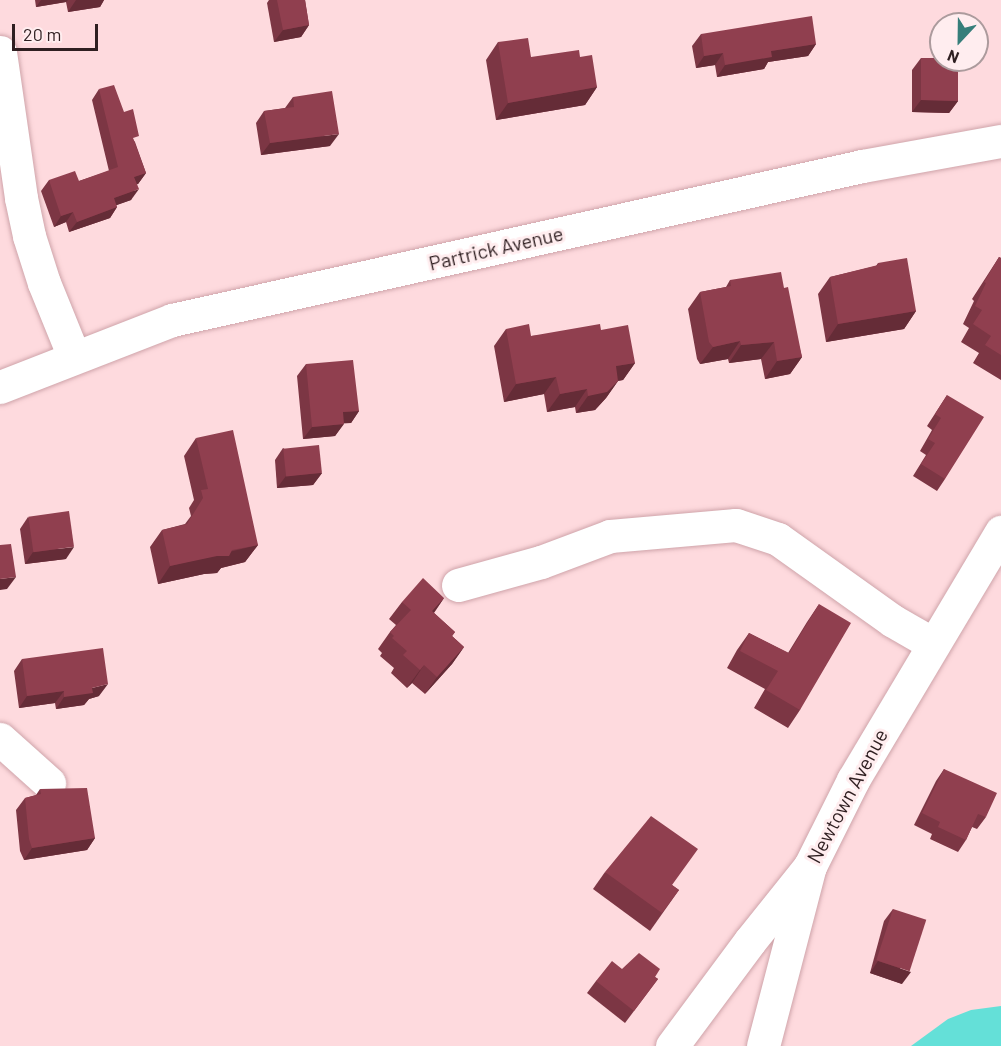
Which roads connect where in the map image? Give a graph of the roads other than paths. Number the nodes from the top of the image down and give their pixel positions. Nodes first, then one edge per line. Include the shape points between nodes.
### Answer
1 (0, 52) edge
2 (1001, 141) edge
3 (74, 357) junction
4 (0, 387) edge
5 (996, 550) edge
6 (458, 585) dead end
7 (933, 644) junction
8 (0, 739) edge
9 (49, 783) dead end
10 (810, 866) junction
11 (672, 1046) edge
12 (763, 1046) edge

1 - 3 street via 29,236
2 - 3 street, Partrick Avenue via 862,166 182,317
3 - 4 street, Partrick Avenue
5 - 7 street, Newtown Avenue
6 - 7 street via 541,562 609,536 736,525 778,539 893,621
7 - 10 street, Newtown Avenue via 853,780
8 - 9 street
10 - 11 street, Newtown Avenue
10 - 12 street

